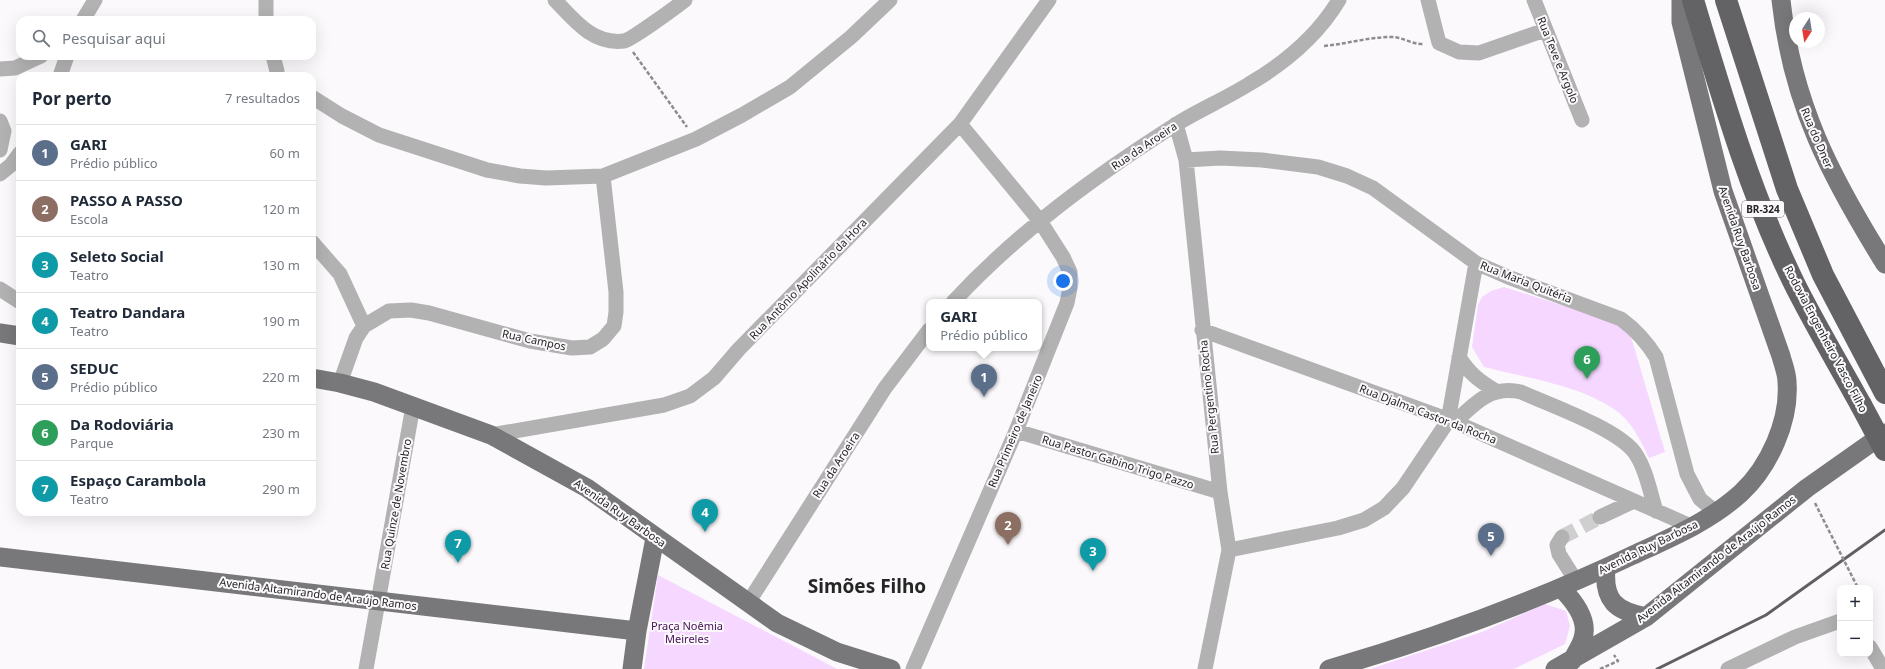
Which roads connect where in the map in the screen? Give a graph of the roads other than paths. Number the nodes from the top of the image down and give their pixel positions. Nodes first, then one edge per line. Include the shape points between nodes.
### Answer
1 (95, 0) edge
2 (266, 0) edge
3 (555, 0) edge
4 (685, 0) edge
5 (890, 0) edge
6 (1048, 0) edge
7 (1339, 0) edge
8 (1428, 0) edge
9 (1534, 0) edge
10 (1680, 0) edge
11 (1693, 0) edge
12 (1726, 0) edge
13 (1781, 0) edge
14 (666, 6) edge
15 (85, 16) edge
16 (266, 16) edge
17 (1546, 30) junction
18 (32, 60) edge
19 (66, 60) edge
20 (274, 60) edge
21 (0, 69) edge
22 (61, 72) edge
23 (277, 72) edge
24 (316, 100) edge
25 (1582, 120) dead end
26 (0, 121) edge
27 (960, 124) junction
28 (1176, 124) junction
29 (0, 150) edge
30 (16, 158) edge
31 (1186, 160) junction
32 (0, 174) edge
33 (603, 176) junction
34 (1040, 221) junction
35 (316, 247) edge
36 (1476, 263) junction
37 (1885, 264) edge
38 (0, 289) edge
39 (16, 299) edge
40 (956, 299) edge
41 (364, 326) junction
42 (1202, 330) junction
43 (0, 333) edge
44 (926, 334) edge
45 (16, 335) edge
46 (1459, 357) junction
47 (316, 379) edge
48 (340, 383) junction
49 (1883, 390) edge
50 (1496, 391) junction
51 (413, 406) junction
52 (1885, 419) edge
53 (1451, 422) junction
54 (1016, 431) junction
55 (1885, 433) edge
56 (491, 435) junction
57 (1885, 450) edge
58 (1852, 454) junction
59 (1220, 492) junction
60 (1634, 501) junction
61 (1656, 511) junction
62 (1716, 512) junction
63 (1600, 518) tunnel mouth
64 (1693, 527) junction
65 (1562, 537) dead end
66 (655, 538) junction
67 (1229, 550) junction
68 (0, 557) edge
69 (1606, 568) junction
70 (1568, 584) junction
71 (379, 601) junction
72 (748, 603) junction
73 (1646, 617) junction
74 (1837, 621) edge
75 (637, 631) junction
76 (1873, 652) edge
77 (1563, 665) edge
78 (366, 669) edge
79 (632, 669) edge
80 (891, 669) edge
81 (913, 669) edge
82 (1205, 669) edge
83 (1329, 669) edge
84 (1728, 669) edge
85 (1882, 669) edge

1 - 15 street
2 - 16 street
3 - 14 street via 578,26 593,36 606,40 625,41
4 - 14 street
5 - 33 street via 846,42 790,87 696,139
6 - 27 street, Rua Antônio Apolinário da Hora
7 - 28 street, Rua da Aroeira via 1301,47 1250,84
8 - 17 street via 1439,43 1459,52 1478,53
9 - 17 street, Rua Teve e Argolo
10 - 62 main road, Avenida Ruy Barbosa via 1682,22 1723,192 1781,356 1787,382 1786,412 1779,438 1759,471 1742,492
11 - 57 highway, Rodovia Engenheiro Vasco Filho / BR-324, bridge via 1752,186 1794,283
12 - 49 highway, BR-324 via 1787,189 1823,275
13 - 37 main road, Rua do Dner via 1791,65 1803,105 1824,156 1849,206
17 - 25 street, Rua Teve e Argolo
18 - 21 street via 15,68
19 - 22 street
20 - 23 street
24 - 33 street via 379,134 487,170 546,178
26 - 29 street via 4,131
27 - 34 street, Rua Primeiro de Janeiro
27 - 56 street, Rua Antônio Apolinário da Hora via 714,378 690,396 664,405
28 - 31 street, Rua Pergentino Rocha
28 - 34 street, Rua da Aroeira via 1107,170
30 - 32 street
31 - 36 street, Rua Maria Quitéria via 1262,160 1318,167 1347,176 1373,188
31 - 42 street, Rua Pergentino Rocha
33 - 41 street, Rua Campos via 616,312 614,326 603,340 590,347 572,348 530,341 411,310 389,312
34 - 40 street, Rua da Aroeira
34 - 54 street, Rua Primeiro de Janeiro via 1070,272 1070,288 1067,303
35 - 41 street via 340,274
36 - 46 street
36 - 62 street, Rua Maria Quitéria via 1621,319 1635,329 1656,357 1691,484 1700,500
38 - 39 street
41 - 48 street via 356,338
42 - 53 street, Rua Djalma Castor da Rocha
42 - 59 street, Rua Pergentino Rocha
43 - 45 main road
44 - 72 street, Rua da Aroeira via 885,388
46 - 50 street via 1474,376
46 - 53 street
47 - 48 main road, Avenida Ruy Barbosa
48 - 51 main road, Avenida Ruy Barbosa
50 - 53 street
50 - 61 street via 1508,389 1521,392 1612,432 1626,442 1640,464
51 - 56 main road, Avenida Ruy Barbosa
51 - 71 street, Rua Quinze de Novembro
52 - 58 main road, Avenida Altamirando de Araújo Ramos
53 - 60 street, Rua Djalma Castor da Rocha
53 - 67 street via 1403,488 1384,508 1364,520 1338,528
54 - 59 street, Rua Pastor Gabino Trigo Pazzo
54 - 81 street, Rua Primeiro de Janeiro
55 - 58 main road, Avenida Altamirando de Araújo Ramos
56 - 66 main road, Avenida Ruy Barbosa via 587,488
58 - 73 main road, Avenida Altamirando de Araújo Ramos
59 - 67 street, Rua Pergentino Rocha
60 - 61 street, Rua Djalma Castor da Rocha
60 - 63 street
61 - 64 street, Rua Djalma Castor da Rocha
62 - 64 main road, Avenida Ruy Barbosa
64 - 69 main road, Avenida Ruy Barbosa
65 - 70 street via 1557,545
66 - 72 main road, Avenida Ruy Barbosa
66 - 75 main road
67 - 82 street, Rua Pergentino Rocha
68 - 71 main road, Avenida Altamirando de Araújo Ramos
69 - 70 main road, Avenida Ruy Barbosa
69 - 73 main road via 1605,579 1610,600 1625,611
70 - 77 main road via 1583,624 1583,638
70 - 83 main road, Avenida Ruy Barbosa via 1403,648
71 - 75 main road, Avenida Altamirando de Araújo Ramos
71 - 78 street, Rua Quinze de Novembro
72 - 80 main road, Avenida Ruy Barbosa via 777,623 808,639 838,652
73 - 77 main road, Avenida Altamirando de Araújo Ramos
74 - 84 street via 1795,637
75 - 79 main road
76 - 85 street

